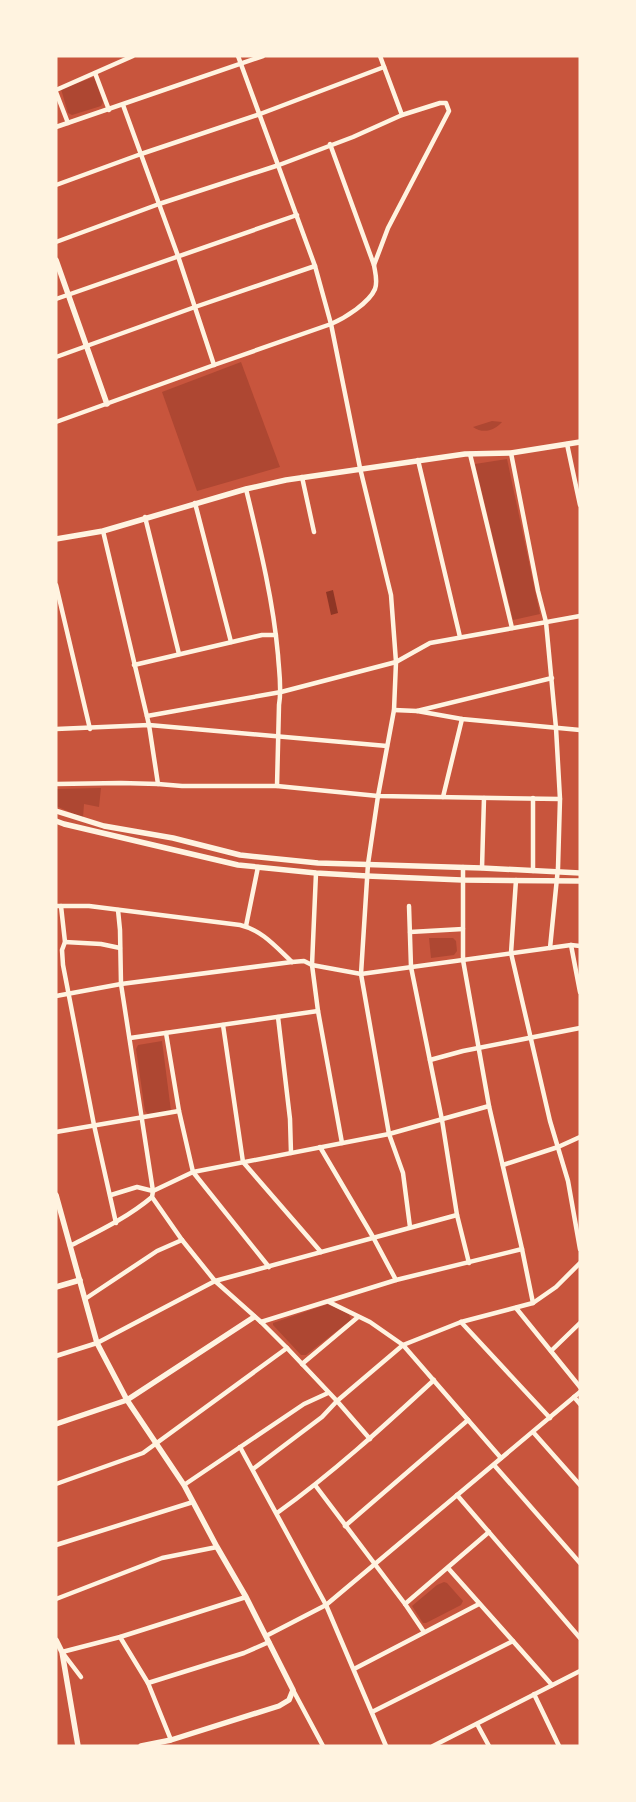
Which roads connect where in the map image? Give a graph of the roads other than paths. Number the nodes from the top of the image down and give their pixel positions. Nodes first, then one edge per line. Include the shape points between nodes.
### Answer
1 (133, 56) edge
2 (238, 56) edge
3 (262, 56) edge
4 (380, 56) edge
5 (242, 64) junction
6 (384, 67) junction
7 (95, 73) junction
8 (56, 91) edge
9 (124, 105) junction
10 (109, 110) junction
11 (260, 114) junction
12 (402, 115) junction
13 (68, 123) junction
14 (56, 127) edge
15 (330, 144) junction
16 (141, 154) junction
17 (279, 165) junction
18 (56, 185) edge
19 (159, 204) junction
20 (298, 215) junction
21 (56, 242) edge
22 (178, 256) junction
23 (56, 260) edge
24 (374, 264) junction
25 (315, 266) junction
26 (68, 294) junction
27 (56, 298) edge
28 (195, 307) junction
29 (332, 324) junction
30 (85, 346) junction
31 (56, 357) edge
32 (214, 364) junction
33 (106, 404) junction
34 (56, 422) edge
35 (580, 442) edge
36 (568, 444) junction
37 (511, 453) junction
38 (470, 454) junction
39 (418, 460) junction
40 (360, 468) junction
41 (302, 477) junction
42 (246, 489) junction
43 (196, 503) junction
44 (580, 506) edge
45 (145, 517) junction
46 (103, 531) junction
47 (314, 532) dead end
48 (56, 539) edge
49 (56, 585) edge
50 (580, 616) edge
51 (546, 622) junction
52 (512, 628) junction
53 (276, 634) junction
54 (460, 638) junction
55 (231, 642) junction
56 (179, 654) junction
57 (396, 662) junction
58 (134, 665) junction
59 (552, 678) junction
60 (281, 692) junction
61 (394, 710) junction
62 (417, 711) junction
63 (147, 716) junction
64 (462, 719) junction
65 (149, 726) junction
66 (556, 728) junction
67 (56, 729) edge
68 (90, 729) junction
69 (580, 730) edge
70 (278, 738) junction
71 (387, 746) junction
72 (56, 784) edge
73 (158, 784) junction
74 (277, 786) junction
75 (378, 796) junction
76 (442, 797) junction
77 (484, 798) junction
78 (533, 798) junction
79 (560, 799) junction
80 (56, 811) edge
81 (56, 821) edge
82 (368, 864) junction
83 (258, 867) junction
84 (463, 867) junction
85 (482, 868) junction
86 (533, 871) junction
87 (558, 872) junction
88 (316, 873) junction
89 (580, 873) edge
90 (367, 876) junction
91 (462, 880) junction
92 (516, 880) junction
93 (557, 880) junction
94 (580, 881) edge
95 (58, 906) edge
96 (409, 906) dead end
97 (118, 910) junction
98 (246, 926) junction
99 (463, 930) junction
100 (410, 932) junction
101 (65, 942) junction
102 (571, 945) junction
103 (580, 946) edge
104 (120, 948) junction
105 (550, 948) junction
106 (511, 954) junction
107 (463, 960) junction
108 (292, 962) junction
109 (312, 965) junction
110 (411, 967) junction
111 (361, 974) junction
112 (121, 984) junction
113 (580, 992) edge
114 (69, 994) junction
115 (56, 996) edge
116 (318, 1011) junction
117 (278, 1017) junction
118 (223, 1025) junction
119 (580, 1028) edge
120 (166, 1033) junction
121 (130, 1038) junction
122 (531, 1039) junction
123 (478, 1049) junction
124 (430, 1060) junction
125 (489, 1106) junction
126 (179, 1111) junction
127 (142, 1118) junction
128 (442, 1120) junction
129 (94, 1126) junction
130 (56, 1132) edge
131 (389, 1134) junction
132 (580, 1137) edge
133 (342, 1143) junction
134 (320, 1147) junction
135 (558, 1147) junction
136 (292, 1153) junction
137 (243, 1162) junction
138 (503, 1164) junction
139 (193, 1172) junction
140 (154, 1191) junction
141 (56, 1195) edge
142 (111, 1195) junction
143 (152, 1197) junction
144 (457, 1215) junction
145 (116, 1222) junction
146 (410, 1227) junction
147 (373, 1237) junction
148 (182, 1240) junction
149 (70, 1246) junction
150 (522, 1249) junction
151 (580, 1249) edge
152 (322, 1252) junction
153 (469, 1262) junction
154 (580, 1264) edge
155 (269, 1267) junction
156 (80, 1280) junction
157 (396, 1280) junction
158 (215, 1281) junction
159 (56, 1287) edge
160 (85, 1299) junction
161 (329, 1302) junction
162 (533, 1303) junction
163 (516, 1308) junction
164 (254, 1317) junction
165 (358, 1317) junction
166 (261, 1322) junction
167 (461, 1322) junction
168 (580, 1323) edge
169 (96, 1343) junction
170 (404, 1345) junction
171 (287, 1348) junction
172 (551, 1351) junction
173 (56, 1356) edge
174 (302, 1364) junction
175 (434, 1380) junction
176 (580, 1386) edge
177 (580, 1392) edge
178 (328, 1393) junction
179 (574, 1397) junction
180 (127, 1400) junction
181 (337, 1401) junction
182 (580, 1404) edge
183 (550, 1418) junction
184 (468, 1420) junction
185 (56, 1424) edge
186 (533, 1432) junction
187 (370, 1439) junction
188 (156, 1442) junction
189 (240, 1447) junction
190 (501, 1458) junction
191 (494, 1465) junction
192 (253, 1469) junction
193 (56, 1484) edge
194 (184, 1485) junction
195 (315, 1485) junction
196 (580, 1485) edge
197 (457, 1496) junction
198 (193, 1502) junction
199 (277, 1514) junction
200 (345, 1526) junction
201 (489, 1532) junction
202 (56, 1545) edge
203 (216, 1547) junction
204 (580, 1563) edge
205 (374, 1565) junction
206 (448, 1568) junction
207 (246, 1597) junction
208 (56, 1599) edge
209 (404, 1604) junction
210 (480, 1604) junction
211 (326, 1605) junction
212 (424, 1632) junction
213 (266, 1636) junction
214 (120, 1637) junction
215 (580, 1638) edge
216 (56, 1640) edge
217 (513, 1641) junction
218 (269, 1642) junction
219 (62, 1652) junction
220 (354, 1669) junction
221 (580, 1671) edge
222 (81, 1677) dead end
223 (148, 1683) junction
224 (552, 1685) junction
225 (293, 1690) junction
226 (534, 1694) junction
227 (372, 1712) junction
228 (477, 1724) junction
229 (172, 1740) junction
230 (78, 1746) edge
231 (142, 1746) edge
232 (323, 1746) edge
233 (386, 1746) edge
234 (433, 1746) edge
235 (489, 1746) edge
236 (559, 1746) edge

1 - 7 street
2 - 5 street
3 - 5 street
4 - 6 street
5 - 9 street
5 - 11 street
6 - 11 street
6 - 12 street
7 - 8 street
7 - 10 street
8 - 13 street
9 - 10 street
9 - 16 street
10 - 13 street
11 - 16 street
11 - 17 street
12 - 15 street
12 - 24 street via 440,103 446,103 449,111 388,228
13 - 14 street
15 - 17 street
15 - 24 street
16 - 18 street
16 - 19 street
17 - 19 street
17 - 20 street
19 - 21 street
19 - 22 street
20 - 22 street
20 - 25 street
22 - 26 street
22 - 28 street
23 - 26 street
24 - 29 street via 375,290 348,317
25 - 28 street
25 - 29 street
26 - 27 street
26 - 30 street
28 - 30 street
28 - 32 street
29 - 32 street
29 - 40 street
30 - 31 street
30 - 33 street
32 - 33 street
33 - 34 street
35 - 36 street
36 - 37 street
36 - 44 street
37 - 38 street
37 - 51 street
38 - 39 street
38 - 52 street
39 - 40 street
39 - 54 street
40 - 41 street
40 - 57 street via 391,595
41 - 42 street
41 - 47 street
42 - 43 street
42 - 53 street
43 - 45 street
43 - 55 street
45 - 46 street
45 - 56 street
46 - 48 street
46 - 58 street
49 - 68 street
50 - 51 street
51 - 52 street
51 - 59 street
52 - 54 street
53 - 55 street
53 - 60 street
54 - 57 street via 430,643
55 - 56 street
56 - 58 street
57 - 60 street
57 - 61 street
58 - 63 street
59 - 62 street
59 - 66 street
60 - 63 street
60 - 70 street
61 - 62 street
61 - 71 street
62 - 64 street
63 - 65 street
64 - 66 street
64 - 76 street
65 - 68 street
65 - 70 street
65 - 73 street
66 - 69 street
66 - 79 street
67 - 68 street
70 - 71 street
70 - 74 street
71 - 75 street
72 - 73 street
73 - 74 street
74 - 75 street
75 - 76 street
75 - 82 street
76 - 77 street
77 - 78 street
77 - 85 street
78 - 79 street
78 - 86 street
79 - 87 street
80 - 82 street via 104,826 240,855 318,863
81 - 83 street
82 - 84 street
82 - 90 street
83 - 88 street
83 - 98 street
84 - 85 street
84 - 91 street
85 - 86 street
86 - 87 street
87 - 89 street
87 - 93 street
88 - 90 street
88 - 109 street
90 - 91 street
90 - 111 street
91 - 92 street
91 - 99 street
92 - 93 street
92 - 106 street
93 - 94 street
93 - 105 street
95 - 97 street
95 - 101 street
96 - 100 street
97 - 98 street
97 - 104 street
98 - 108 street via 266,938
99 - 100 street
99 - 107 street
100 - 110 street
101 - 104 street
101 - 114 street via 63,965
102 - 103 street
102 - 105 street
102 - 113 street
104 - 112 street
105 - 106 street
106 - 107 street
106 - 122 street
107 - 110 street
107 - 123 street
108 - 109 street via 304,961
108 - 112 street
109 - 111 street
109 - 116 street
110 - 111 street
110 - 124 street
111 - 131 street
112 - 114 street
112 - 121 street
114 - 115 street
114 - 129 street
116 - 117 street
116 - 133 street
117 - 118 street
117 - 136 street
118 - 120 street
118 - 137 street
119 - 122 street
120 - 121 street
120 - 126 street
121 - 127 street
122 - 123 street
122 - 135 street
123 - 124 street
123 - 125 street
124 - 128 street
125 - 128 street
125 - 138 street
126 - 127 street
126 - 139 street
127 - 129 street
127 - 140 street
128 - 131 street
128 - 144 street
129 - 130 street
129 - 142 street
131 - 133 street
131 - 146 street via 403,1173
132 - 135 street
133 - 134 street
134 - 136 street
134 - 147 street
135 - 138 street
135 - 151 street via 568,1181
136 - 137 street
137 - 139 street
137 - 152 street
138 - 150 street
139 - 140 street
139 - 155 street
140 - 142 street via 137,1187
140 - 143 street
141 - 149 street
142 - 145 street
143 - 145 street
143 - 148 street
144 - 146 street
144 - 153 street
145 - 149 street
146 - 147 street
147 - 152 street
147 - 157 street
148 - 158 street
148 - 160 street via 157,1251
149 - 156 street
150 - 153 street
150 - 162 street
152 - 155 street
153 - 157 street
154 - 162 street
155 - 158 street
156 - 159 street
156 - 160 street
157 - 161 street
158 - 164 street
158 - 169 street
160 - 169 street
161 - 165 street
161 - 166 street
162 - 163 street
163 - 167 street
163 - 172 street
164 - 166 street
164 - 180 street
165 - 170 street
165 - 174 street
166 - 171 street
167 - 170 street
167 - 183 street
168 - 172 street
169 - 173 street
169 - 180 street
170 - 175 street
170 - 181 street
171 - 174 street
171 - 188 street
172 - 176 street
174 - 178 street
175 - 184 street
175 - 187 street
177 - 179 street
178 - 181 street
178 - 189 street via 304,1404
179 - 182 street
179 - 183 street
180 - 185 street
180 - 188 street
181 - 187 street
181 - 192 street via 322,1417
183 - 186 street
184 - 190 street
184 - 200 street
186 - 190 street
186 - 196 street
187 - 195 street
188 - 193 street via 143,1453
188 - 194 street
189 - 192 street
189 - 194 street
190 - 191 street
191 - 197 street
191 - 204 street
192 - 199 street
194 - 198 street
195 - 199 street
195 - 200 street
197 - 201 street
197 - 205 street
198 - 202 street
198 - 203 street
199 - 211 street
200 - 205 street
201 - 206 street
201 - 215 street
203 - 207 street
203 - 208 street via 162,1558
205 - 209 street
205 - 211 street
206 - 209 street
206 - 210 street
207 - 213 street
207 - 214 street
209 - 212 street
210 - 212 street
210 - 217 street
211 - 213 street
211 - 220 street
212 - 220 street
213 - 218 street
214 - 219 street
214 - 223 street
216 - 219 street
217 - 224 street
217 - 227 street
218 - 223 street
218 - 225 street
219 - 222 street
219 - 230 street
220 - 227 street
221 - 224 street
223 - 229 street
224 - 226 street
225 - 229 street via 289,1700 279,1706
225 - 232 street
226 - 228 street
226 - 236 street
227 - 233 street
228 - 234 street
228 - 235 street
229 - 231 street

